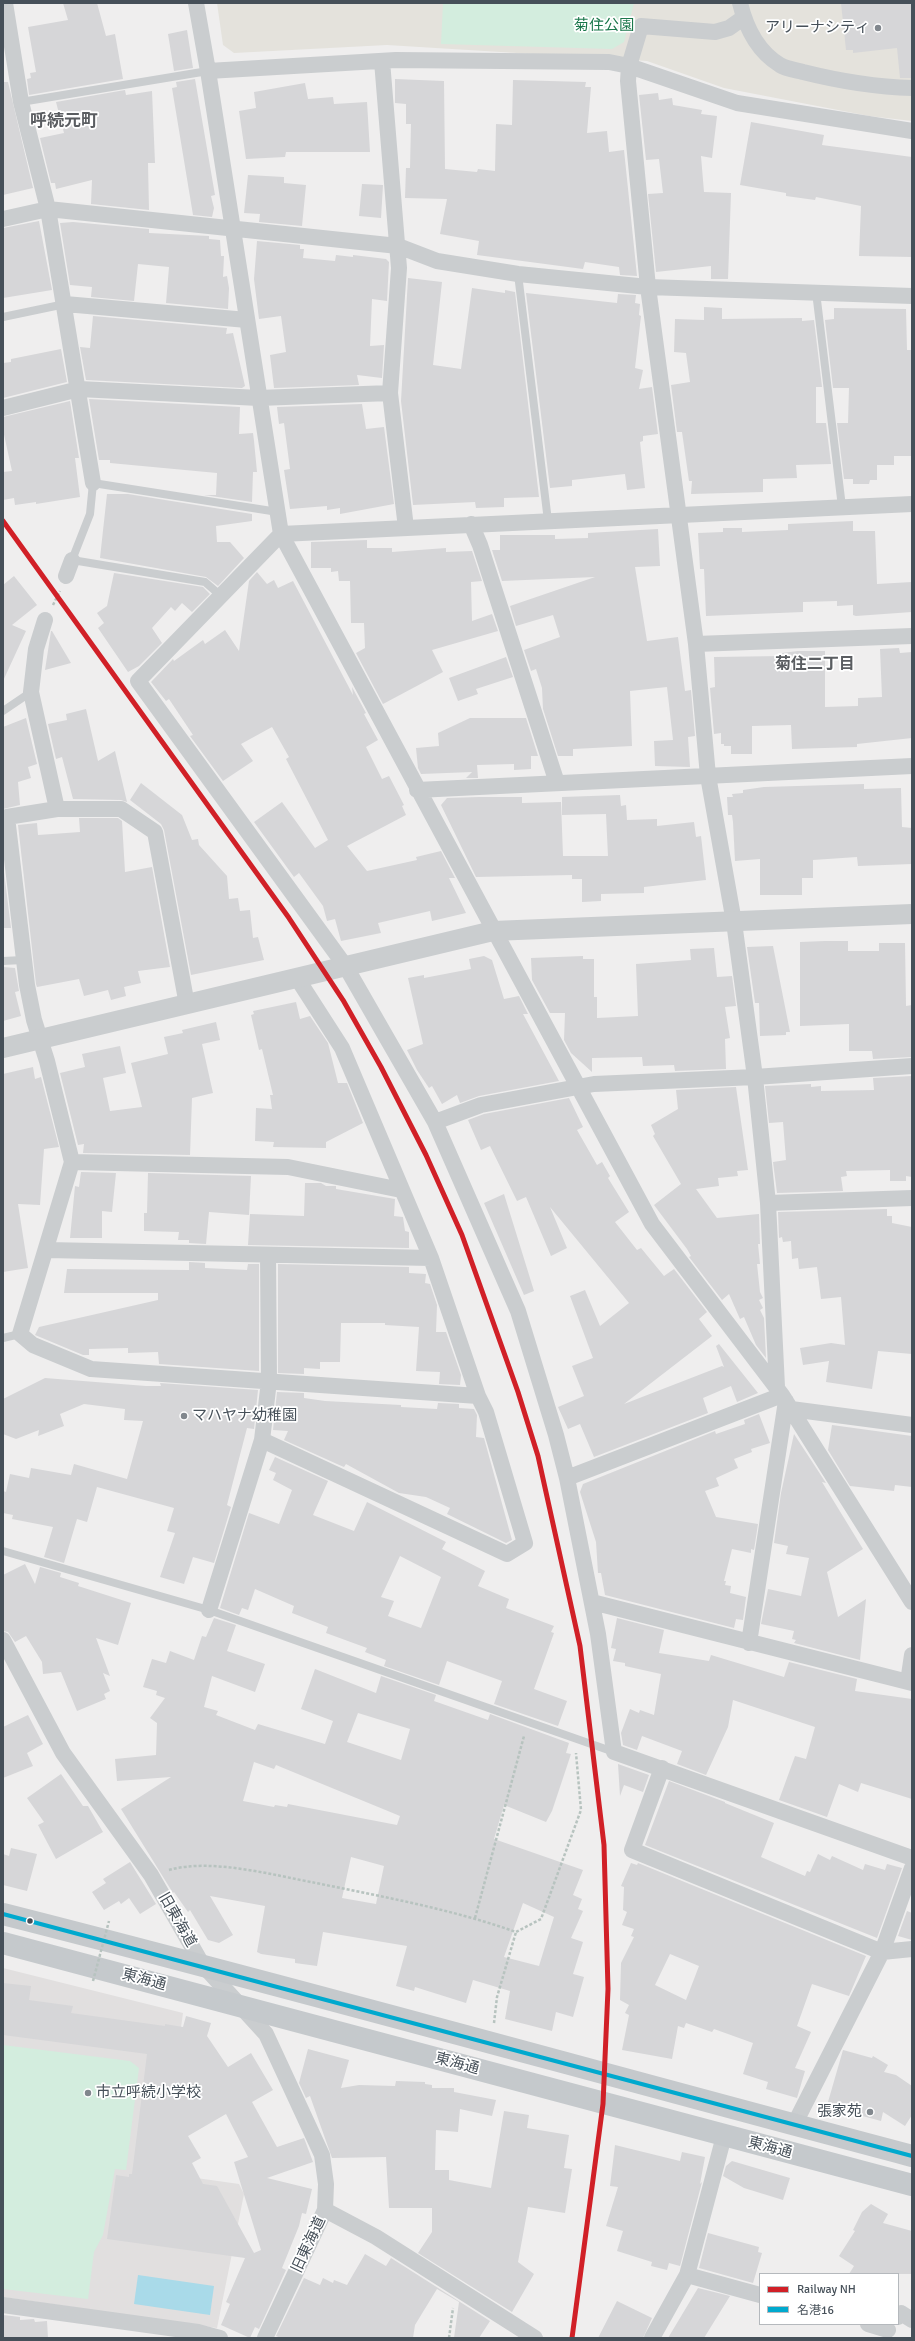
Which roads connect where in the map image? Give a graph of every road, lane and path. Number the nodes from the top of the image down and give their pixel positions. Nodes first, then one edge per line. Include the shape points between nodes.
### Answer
1 (5, 3) edge
2 (196, 3) edge
3 (741, 11) edge
4 (382, 61) junction
5 (629, 66) junction
6 (208, 71) junction
7 (912, 88) edge
8 (21, 102) junction
9 (912, 131) edge
10 (48, 209) junction
11 (3, 220) edge
12 (233, 228) junction
13 (398, 246) junction
14 (518, 274) junction
15 (648, 287) junction
16 (816, 292) junction
17 (912, 296) edge
18 (65, 304) junction
19 (3, 318) edge
20 (247, 320) junction
21 (78, 389) junction
22 (390, 393) junction
23 (259, 398) junction
24 (3, 408) edge
25 (93, 483) junction
26 (912, 504) edge
27 (842, 507) junction
28 (278, 512) junction
29 (680, 515) junction
30 (548, 521) junction
31 (471, 524) junction
32 (406, 528) junction
33 (281, 534) junction
34 (72, 560) junction
35 (66, 576) joint
36 (221, 596) junction
37 (45, 620) joint
38 (912, 636) edge
39 (696, 644) junction
40 (31, 692) junction
41 (3, 711) edge
42 (912, 766) edge
43 (708, 776) junction
44 (557, 783) junction
45 (417, 790) junction
46 (57, 809) junction
47 (912, 914) edge
48 (734, 922) junction
49 (493, 932) junction
50 (23, 960) junction
51 (3, 961) edge
52 (346, 967) junction
53 (298, 978) junction
54 (187, 1004) junction
55 (40, 1040) junction
56 (3, 1048) edge
57 (912, 1066) edge
58 (755, 1077) junction
59 (577, 1088) junction
60 (435, 1122) junction
61 (72, 1162) junction
62 (401, 1190) junction
63 (912, 1198) edge
64 (768, 1203) junction
65 (47, 1250) junction
66 (268, 1255) junction
67 (431, 1258) junction
68 (20, 1334) junction
69 (3, 1338) edge
70 (269, 1381) junction
71 (478, 1396) junction
72 (784, 1398) junction
73 (912, 1425) edge
74 (262, 1440) junction
75 (567, 1478) junction
76 (3, 1551) edge
77 (592, 1602) junction
78 (912, 1602) edge
79 (209, 1610) junction
80 (3, 1640) edge
81 (749, 1643) junction
82 (912, 1655) edge
83 (910, 1682) edge
84 (528, 1722) junction
85 (574, 1739) junction
86 (614, 1752) junction
87 (662, 1768) junction
88 (912, 1858) edge
89 (912, 1868) edge
90 (151, 1874) junction
91 (3, 1914) edge
92 (476, 1918) junction
93 (109, 1921) dead end
94 (516, 1932) junction
95 (3, 1943) edge
96 (912, 1949) edge
97 (882, 1952) junction
98 (202, 1964) junction
99 (93, 1981) dead end
100 (238, 2005) junction
101 (491, 2044) junction
102 (794, 2125) junction
103 (724, 2136) junction
104 (912, 2156) edge
105 (912, 2185) edge
106 (325, 2210) junction
107 (687, 2275) junction
108 (461, 2290) junction
109 (759, 2295) edge
110 (3, 2305) edge
111 (899, 2316) edge
112 (912, 2320) edge
113 (876, 2325) edge
114 (891, 2327) edge
115 (220, 2338) edge
116 (265, 2338) edge
117 (449, 2338) edge
118 (534, 2338) edge
119 (652, 2338) edge

1 - 8 street
2 - 6 street
3 - 5 street via 729,28 715,32 641,26
3 - 7 street via 758,47 781,66 849,82
4 - 5 street via 609,62
4 - 6 street
4 - 13 street
5 - 9 street via 737,103
5 - 15 street via 628,81
6 - 8 lane
6 - 12 street
8 - 10 street
10 - 11 street
10 - 12 street
10 - 18 street
12 - 13 street
12 - 20 street
13 - 14 street via 437,261
13 - 22 street via 399,268
14 - 15 street
14 - 30 lane
15 - 16 street
15 - 29 street
16 - 17 street
16 - 27 lane
18 - 19 lane
18 - 20 street
18 - 21 street
20 - 23 street
21 - 23 street
21 - 24 street
21 - 25 street
22 - 23 street
22 - 32 street
23 - 28 street
25 - 28 lane
25 - 34 lane via 90,514
26 - 27 street
27 - 29 street
28 - 33 street
29 - 30 street
29 - 39 street
30 - 31 street
31 - 32 street
31 - 44 street
32 - 33 street
33 - 36 street
33 - 45 street
34 - 35 street
34 - 36 lane via 205,582
35 - 37 path
36 - 52 street via 138,681
37 - 40 street via 36,649
38 - 39 street
39 - 43 street
40 - 41 lane
40 - 46 street
42 - 43 street
43 - 44 street
43 - 48 street
44 - 45 street
45 - 49 street
46 - 50 street via 7,817
46 - 54 street via 121,809 155,832
47 - 48 street
48 - 49 street
48 - 58 street
49 - 52 street
49 - 59 street
50 - 51 lane
50 - 55 street
52 - 53 street
52 - 60 street
53 - 54 street
53 - 62 street via 342,1048
54 - 55 street
55 - 56 street
55 - 61 street
57 - 58 street
58 - 59 street via 594,1084
58 - 64 street
59 - 60 street via 481,1105
59 - 72 street via 652,1224
60 - 75 street via 518,1311
61 - 62 street via 288,1167
61 - 65 street
62 - 67 street
63 - 64 street
64 - 72 street
65 - 66 street
65 - 68 street
66 - 67 street
66 - 70 street
67 - 71 street
68 - 69 lane
68 - 70 street via 33,1345 91,1369
70 - 71 street
70 - 74 street
71 - 74 street via 486,1412 525,1543 507,1554
72 - 73 street
72 - 75 street
72 - 78 street
72 - 81 street
74 - 79 street
75 - 77 street
76 - 79 lane
77 - 81 street
77 - 86 street
79 - 84 lane
80 - 90 street, 旧東海道 via 62,1753
81 - 83 street
82 - 83 street
84 - 85 lane
84 - 92 path
85 - 86 lane
85 - 94 path via 581,1810 541,1918
86 - 87 street
87 - 88 street
87 - 97 street via 632,1850
89 - 97 street
90 - 92 path via 174,1868 237,1868 429,1906
90 - 98 street, 旧東海道
91 - 98 main road, 東海通
92 - 94 path
93 - 99 path, bridge
94 - 101 path via 497,1997
95 - 100 main road, 東海通
96 - 97 street
97 - 102 street
98 - 100 street, 旧東海道
98 - 101 main road, 東海通
100 - 103 main road, 東海通
100 - 106 street, 旧東海道 via 266,2034 322,2155 326,2184
101 - 102 main road, 東海通
102 - 104 main road, 東海通
103 - 105 main road, 東海通
103 - 107 street
106 - 108 street via 376,2236
106 - 116 street, 旧東海道
107 - 109 street
107 - 119 street
108 - 117 path via 454,2301
108 - 118 street
110 - 115 street via 198,2332
111 - 112 street via 901,2313
113 - 114 street

